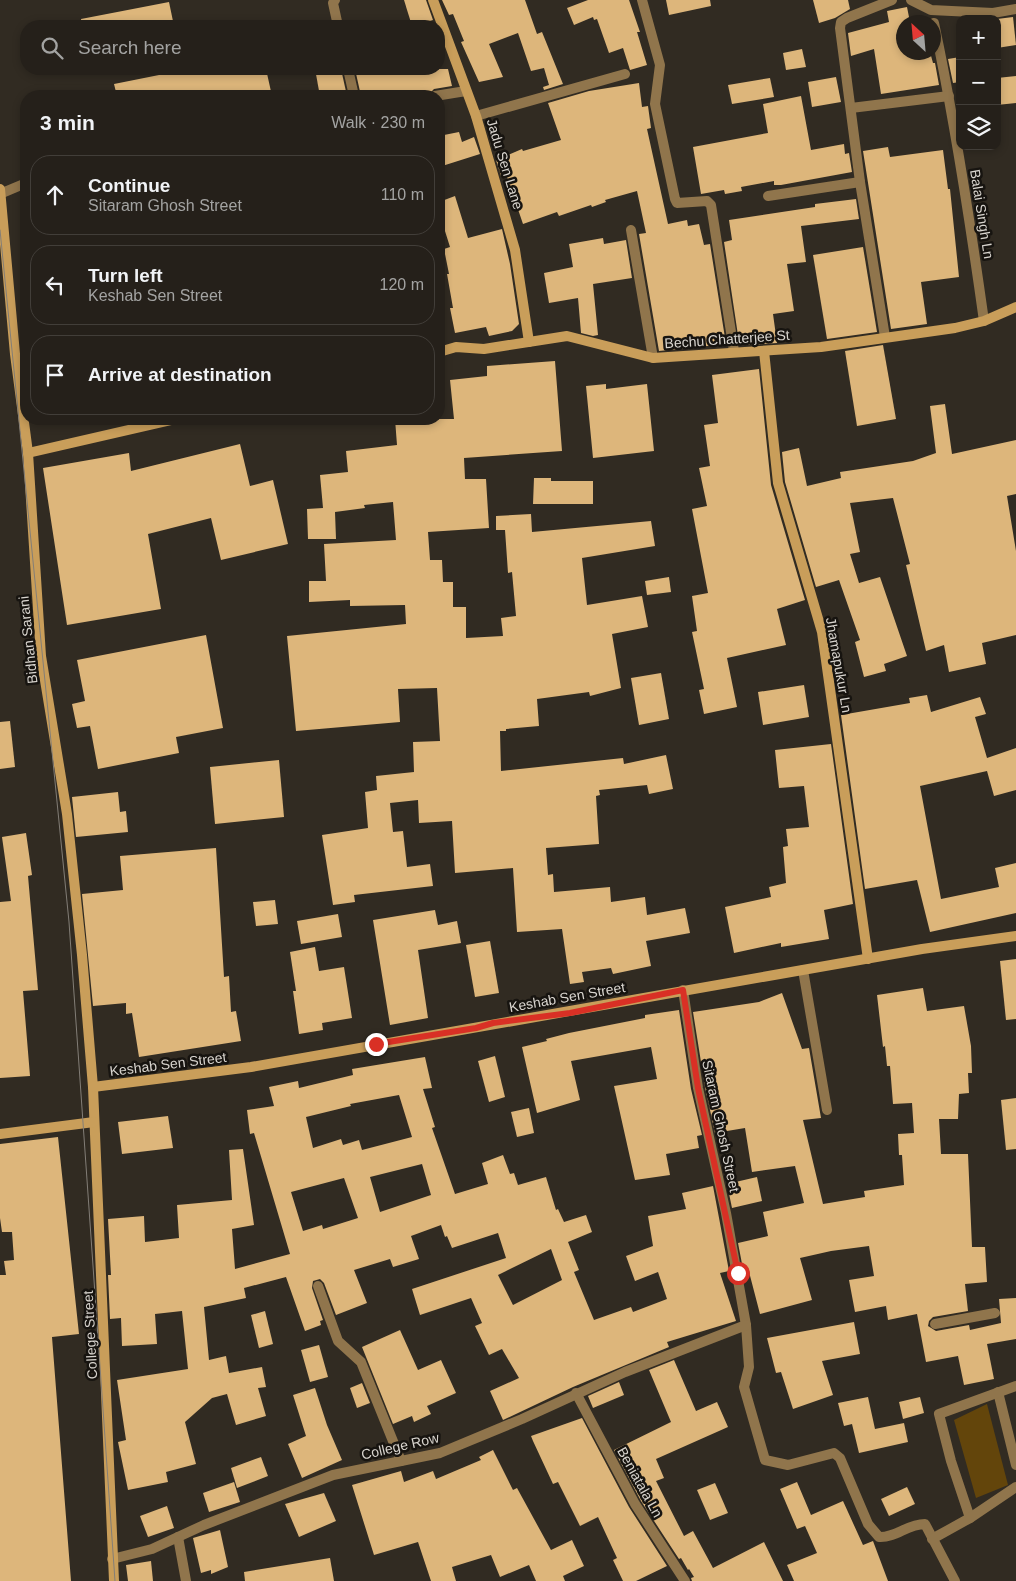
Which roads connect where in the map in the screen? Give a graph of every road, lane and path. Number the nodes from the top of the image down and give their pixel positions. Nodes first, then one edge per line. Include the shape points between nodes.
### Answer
1 (335, 0) edge
2 (433, 0) edge
3 (642, 0) edge
4 (892, 0) edge
5 (911, 0) edge
6 (1015, 0) edge
7 (1016, 4) edge
8 (1016, 8) edge
9 (931, 10) junction
10 (932, 15) edge
11 (337, 20) edge
12 (440, 20) edge
13 (445, 33) edge
14 (941, 60) edge
15 (625, 74) dead end
16 (349, 75) edge
17 (353, 90) edge
18 (466, 91) junction
19 (445, 94) edge
20 (949, 96) junction
21 (851, 108) junction
22 (476, 116) junction
23 (860, 182) junction
24 (20, 186) edge
25 (0, 189) edge
26 (0, 194) edge
27 (768, 196) dead end
28 (631, 230) dead end
29 (4, 270) edge
30 (1016, 307) edge
31 (984, 322) junction
32 (885, 338) junction
33 (529, 342) junction
34 (445, 350) edge
35 (764, 351) junction
36 (734, 352) junction
37 (653, 358) junction
38 (20, 392) edge
39 (24, 425) edge
40 (150, 425) edge
41 (28, 453) junction
42 (1016, 936) edge
43 (868, 959) junction
44 (803, 970) junction
45 (683, 990) junction
46 (93, 1087) junction
47 (827, 1110) dead end
48 (94, 1122) junction
49 (0, 1134) edge
50 (318, 1286) dead end
51 (995, 1313) dead end
52 (934, 1324) dead end
53 (746, 1325) junction
54 (1016, 1386) edge
55 (998, 1392) junction
56 (576, 1394) junction
57 (401, 1461) junction
58 (1016, 1465) edge
59 (1016, 1487) edge
60 (970, 1518) junction
61 (178, 1537) junction
62 (932, 1539) junction
63 (112, 1560) junction
64 (114, 1581) edge
65 (186, 1581) edge
66 (685, 1581) edge
67 (955, 1581) edge

1 - 11 street
2 - 12 main road, Jadu Sen Lane
3 - 36 street via 660,65 655,104 675,199 677,203 707,201 711,205
4 - 21 street via 841,22
5 - 9 street
6 - 7 street
8 - 9 street via 992,13
9 - 10 street, Balai Singh Ln
13 - 18 main road, Jadu Sen Lane
14 - 20 street, Balai Singh Ln
15 - 22 street
16 - 17 street
18 - 19 street
18 - 22 main road, Jadu Sen Lane
20 - 21 street
20 - 31 street, Balai Singh Ln
21 - 23 street
22 - 33 main road, Jadu Sen Lane via 515,250
23 - 27 street
23 - 32 street
24 - 26 street
25 - 26 main road, Bidhan Sarani
26 - 29 main road, Bidhan Sarani
28 - 37 street
29 - 38 main road, Bidhan Sarani
30 - 31 main road, Bechu Chatterjee St
31 - 32 main road, Bechu Chatterjee St
32 - 35 main road, Bechu Chatterjee St
33 - 34 main road, Bechu Chatterjee St via 484,349 456,347
33 - 37 main road, Bechu Chatterjee St via 567,336
35 - 36 main road, Bechu Chatterjee St
35 - 43 main road, Jhamapukur Ln via 778,483 822,632
36 - 37 main road, Bechu Chatterjee St
39 - 41 main road, Bidhan Sarani
40 - 41 main road
41 - 46 main road, Bidhan Sarani via 41,656 67,814
42 - 43 main road, Keshab Sen Street
43 - 44 main road, Keshab Sen Street
44 - 45 main road, Keshab Sen Street
44 - 47 street
45 - 46 main road, Keshab Sen Street via 570,1013 493,1023 251,1067
45 - 53 street, Sitaram Ghosh Street via 698,1088 726,1212
46 - 48 main road, College Street
48 - 49 main road
48 - 63 main road, College Street
50 - 57 street via 338,1341 361,1362
51 - 52 street
53 - 56 street, College Row
53 - 62 street, Sitaram Ghosh Street via 749,1368 744,1387 765,1460 788,1465 834,1453 840,1458 868,1524 878,1537 889,1538 917,1524 925,1524
54 - 55 street
55 - 58 street
55 - 60 street via 939,1414
56 - 57 street, College Row via 440,1453
56 - 66 street, Beniatala Ln via 634,1504
57 - 61 street, College Row via 333,1475
59 - 60 street
60 - 62 street
61 - 63 street, College Row via 152,1549
61 - 65 street
62 - 67 street, Sitaram Ghosh Street
63 - 64 main road, College Street

